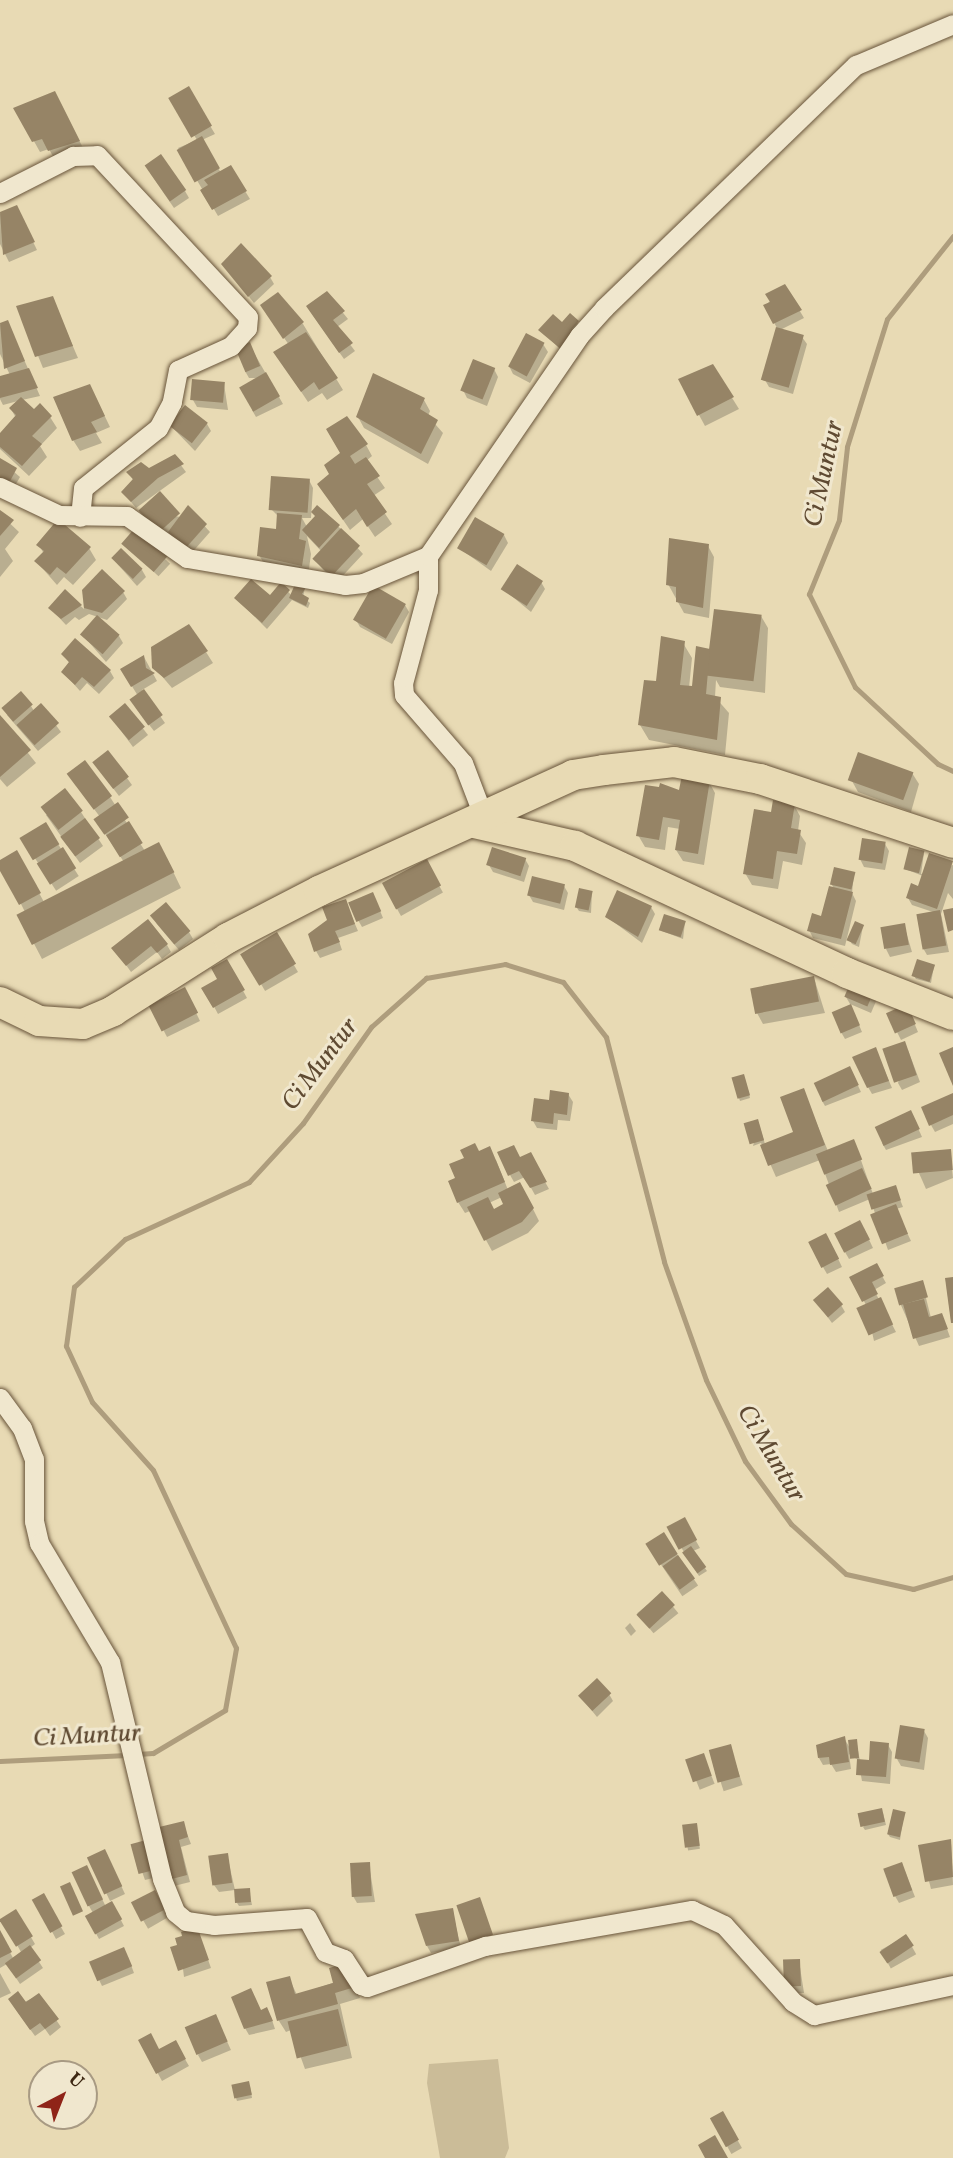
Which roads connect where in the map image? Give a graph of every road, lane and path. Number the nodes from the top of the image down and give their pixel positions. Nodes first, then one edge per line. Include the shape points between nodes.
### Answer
1 (953, 24) edge
2 (0, 193) edge
3 (0, 487) edge
4 (79, 517) junction
5 (428, 556) junction
6 (479, 820) junction
7 (953, 844) edge
8 (0, 1002) edge
9 (953, 1015) edge
10 (0, 1398) edge
11 (953, 1985) edge

1 - 5 street via 856,65 604,308 579,337
2 - 4 street via 73,156 100,156 248,317 247,328 231,346 178,370 172,402 158,428 84,486
3 - 4 street via 47,511
4 - 5 street via 127,516 193,560 345,585 363,583
5 - 6 street via 428,590 403,683 404,695 463,763
6 - 7 highway via 573,775 674,762 760,779
6 - 8 highway via 285,908 228,938 113,1012 83,1024 39,1020
6 - 9 highway via 575,846 835,967
10 - 11 street via 22,1428 34,1459 34,1521 39,1543 104,1648 143,1785 162,1879 176,1912 196,1925 310,1920 325,1952 344,1959 363,1986 518,1938 692,1910 724,1925 793,2002 814,2015

